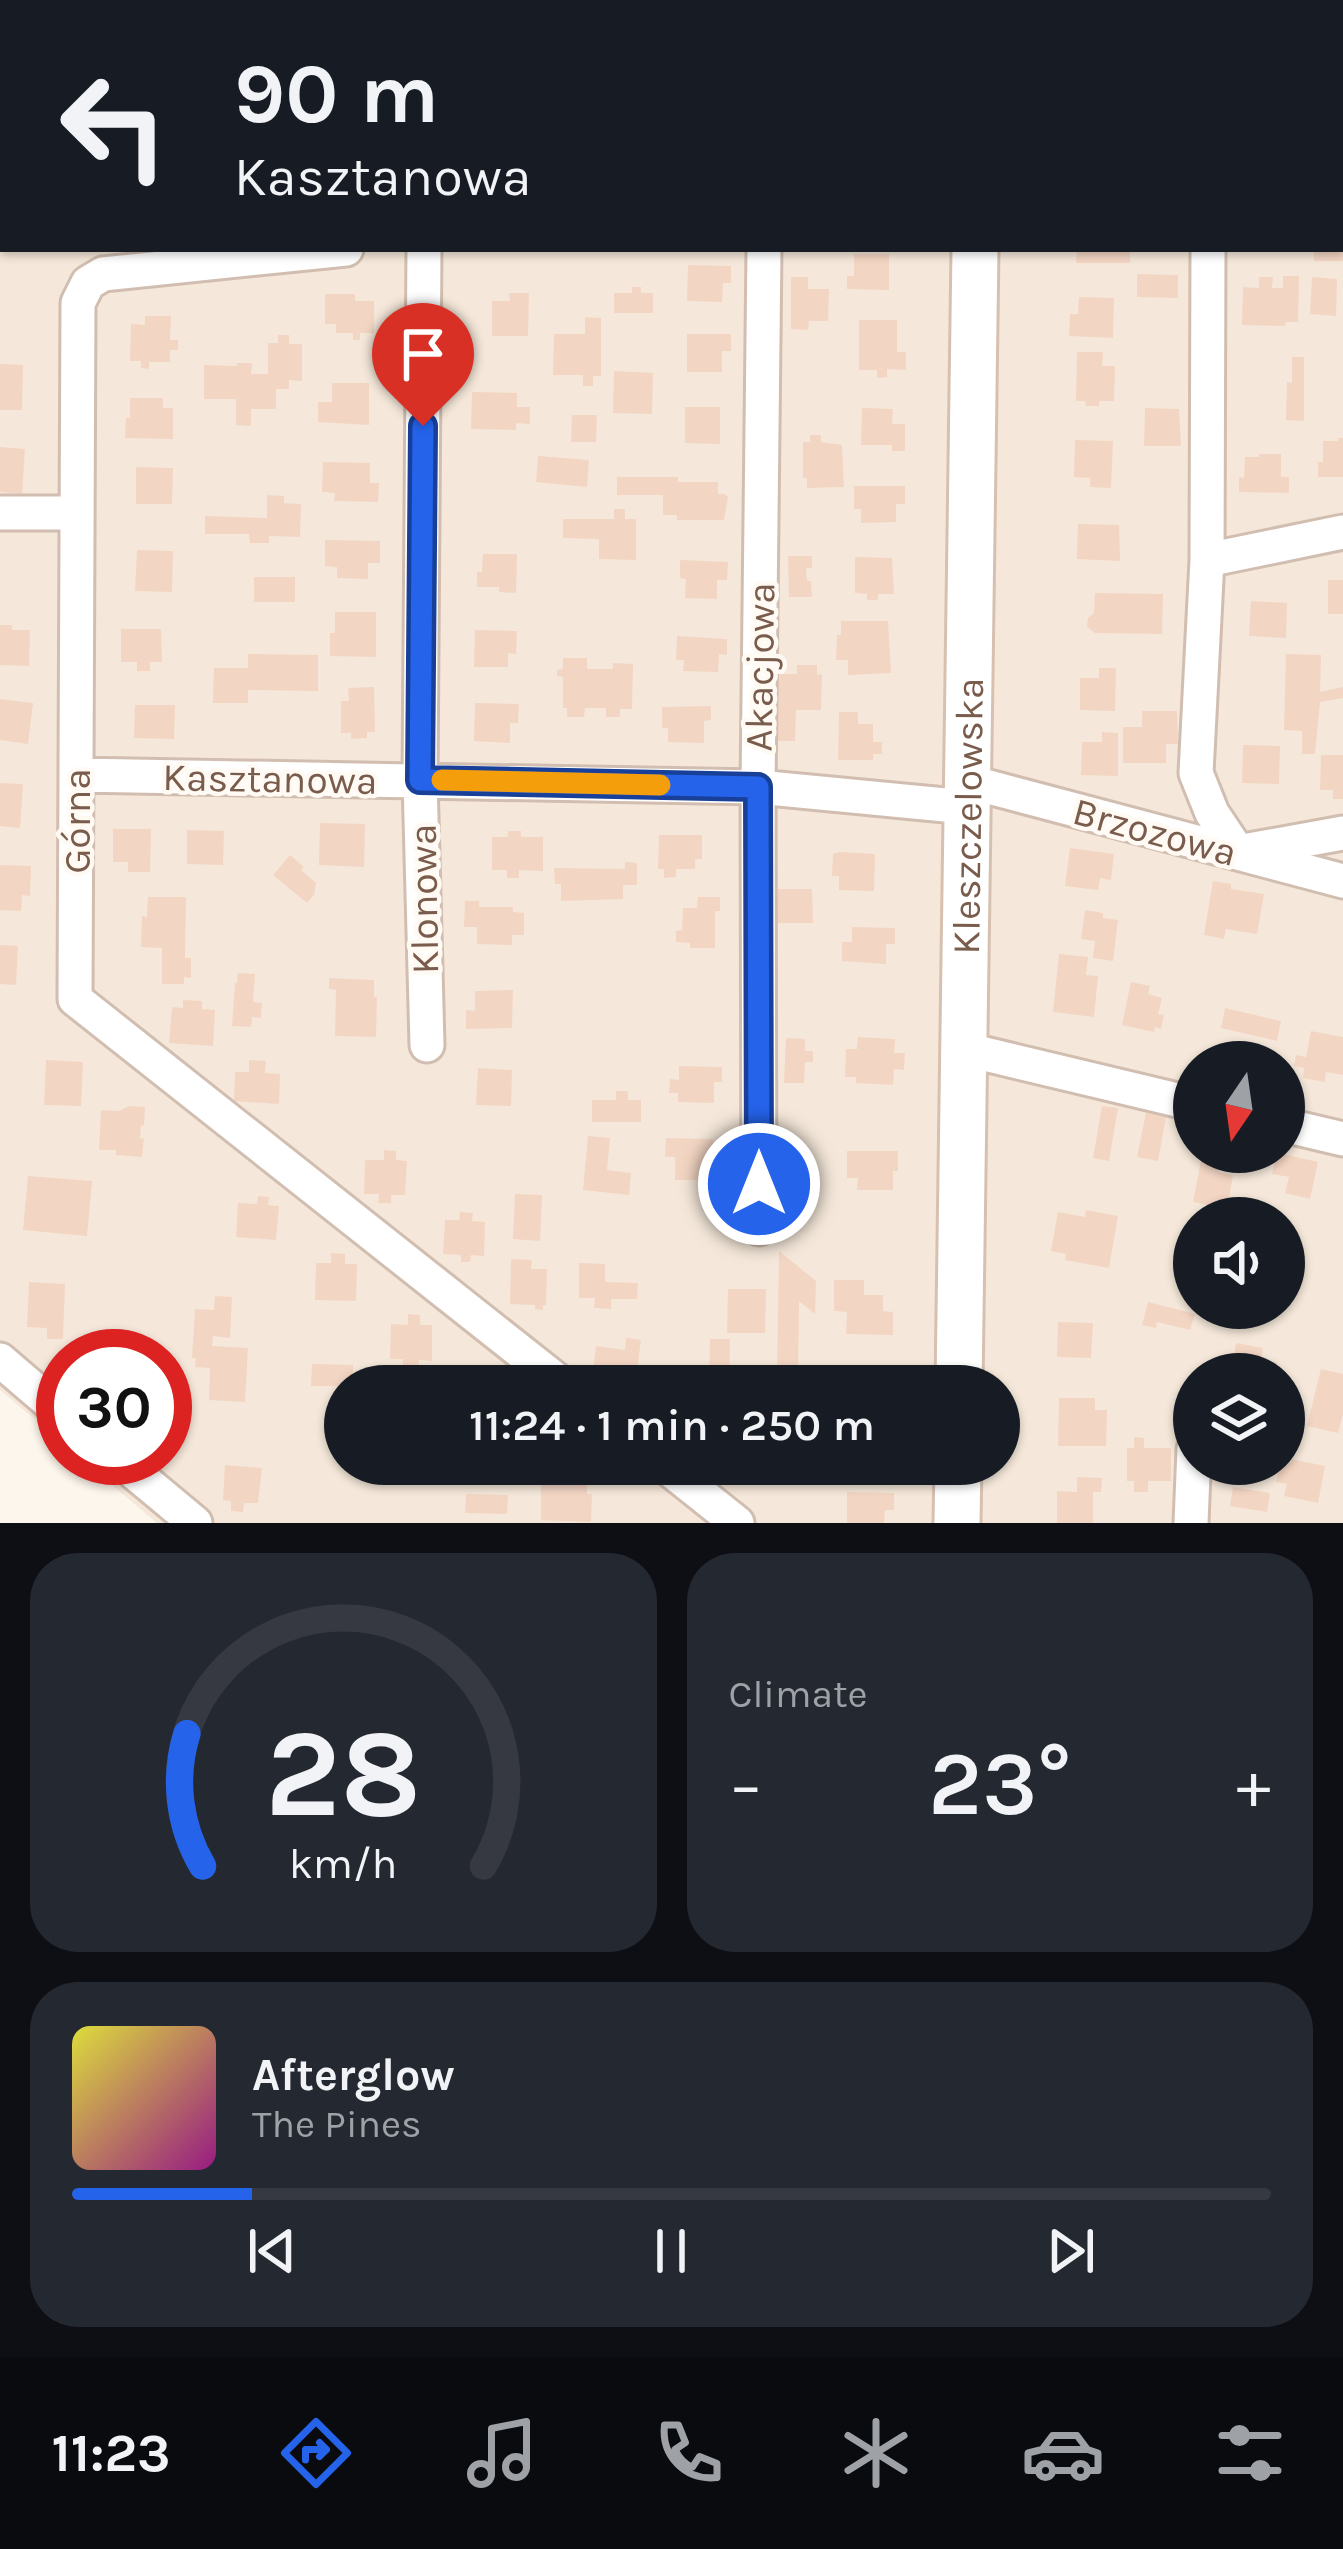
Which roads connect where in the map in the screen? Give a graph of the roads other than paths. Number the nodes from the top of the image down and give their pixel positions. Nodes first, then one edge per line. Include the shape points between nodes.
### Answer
1 (317, 252) edge
2 (424, 252) edge
3 (764, 252) edge
4 (975, 252) edge
5 (1208, 252) edge
6 (0, 513) edge
7 (77, 513) junction
8 (1343, 532) edge
9 (1207, 560) junction
10 (77, 776) junction
11 (420, 780) junction
12 (758, 787) junction
13 (966, 794) junction
14 (1343, 833) edge
15 (1238, 852) junction
16 (1343, 881) edge
17 (427, 1045) dead end
18 (964, 1049) junction
19 (1173, 1098) edge
20 (1305, 1130) edge
21 (1343, 1139) edge
22 (759, 1228) dead end
23 (0, 1360) edge
24 (537, 1365) edge
25 (959, 1365) edge
26 (36, 1391) edge
27 (149, 1485) edge
28 (689, 1485) edge
29 (958, 1485) edge
30 (1193, 1485) edge
31 (195, 1523) edge
32 (737, 1523) edge
33 (957, 1523) edge
34 (1191, 1523) edge

1 - 7 street, Górna via 103,274 88,283 78,303
2 - 11 street, Klonowa
3 - 12 street, Akacjowa
4 - 13 main road, Kleszczelowska
5 - 9 street
6 - 7 street
7 - 10 street, Górna
8 - 9 street
9 - 15 street via 1196,773
10 - 11 street, Kasztanowa
10 - 24 street, Górna via 75,999
11 - 12 street, Kasztanowa
11 - 17 street, Klonowa
12 - 13 street, Kasztanowa
12 - 22 street, Akacjowa
13 - 15 street, Brzozowa
13 - 18 main road, Kleszczelowska
14 - 15 street
15 - 16 street, Brzozowa
18 - 19 street
18 - 25 main road, Kleszczelowska
20 - 21 street
23 - 26 street
27 - 31 street
28 - 32 street
29 - 33 main road
30 - 34 street

